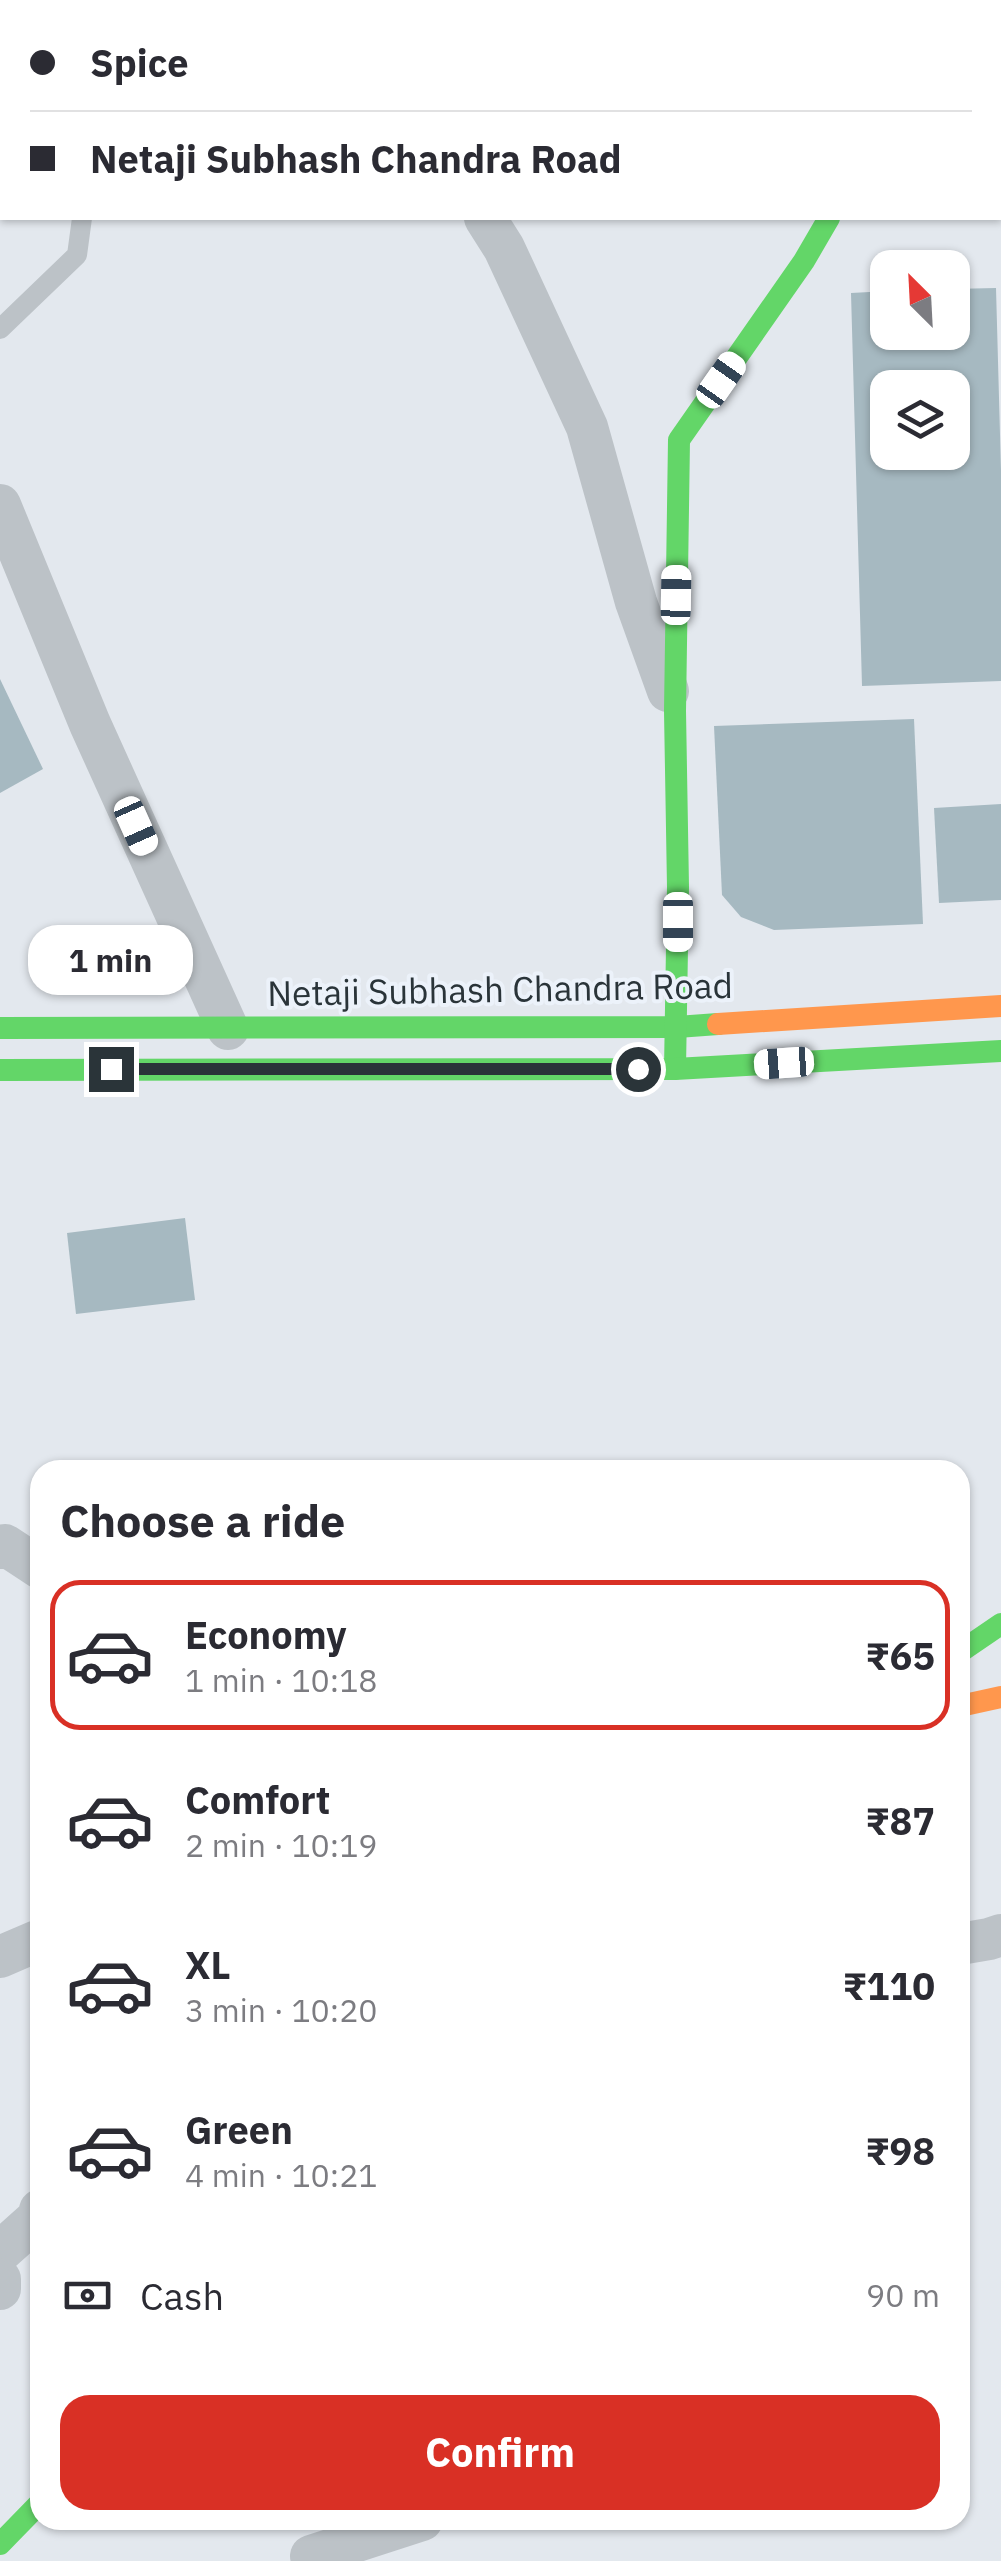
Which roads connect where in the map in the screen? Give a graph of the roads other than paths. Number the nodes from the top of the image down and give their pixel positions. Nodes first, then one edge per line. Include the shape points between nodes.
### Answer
1 (82, 220) edge
2 (487, 220) edge
3 (828, 220) edge
4 (0, 329) edge
5 (0, 505) edge
6 (675, 711) junction
7 (1001, 1006) edge
8 (677, 1026) junction
9 (0, 1028) edge
10 (228, 1029) junction
11 (1001, 1051) edge
12 (676, 1069) junction
13 (0, 1070) edge
14 (2, 1545) edge
15 (30, 1562) edge
16 (1001, 1624) edge
17 (970, 1645) edge
18 (1001, 1698) edge
19 (970, 1704) edge
20 (1001, 1935) edge
21 (970, 1943) edge
22 (30, 1944) edge
23 (0, 1958) edge
24 (30, 2225) edge
25 (0, 2252) edge
26 (0, 2279) edge
27 (0, 2289) edge
28 (30, 2514) edge
29 (378, 2530) edge
30 (0, 2544) edge
31 (308, 2546) edge

1 - 4 lane via 78,255
2 - 6 street via 587,427
3 - 6 main road via 679,440
5 - 10 street
6 - 8 main road
7 - 8 main road, Netaji Subhash Chandra Road
8 - 10 main road, Netaji Subhash Chandra Road
8 - 12 main road
9 - 10 main road, Netaji Subhash Chandra Road
11 - 12 main road
12 - 13 main road
14 - 15 street
16 - 17 main road
18 - 19 main road
20 - 21 street
22 - 23 street
24 - 25 street
26 - 27 street
28 - 30 main road
29 - 31 street

